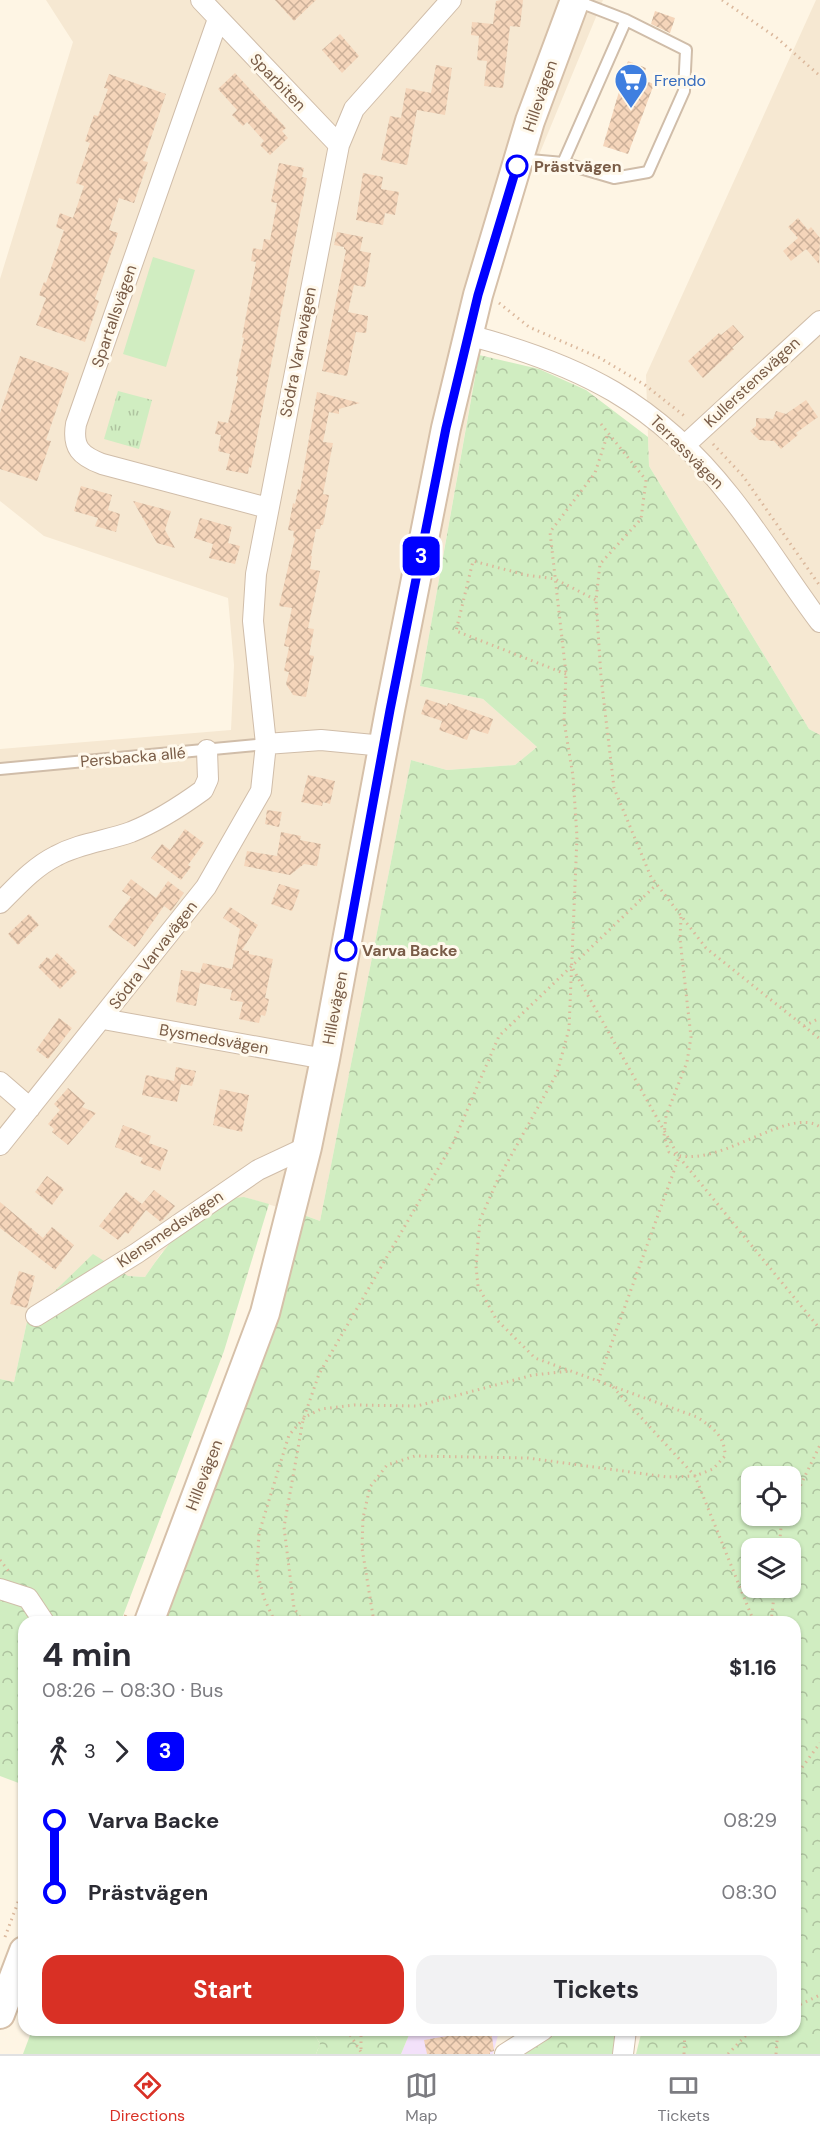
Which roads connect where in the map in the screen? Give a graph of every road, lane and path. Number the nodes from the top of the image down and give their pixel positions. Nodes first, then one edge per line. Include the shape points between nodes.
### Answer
1 (201, 0) edge
2 (452, 0) edge
3 (574, 0) edge
4 (722, 0) edge
5 (218, 19) junction
6 (626, 20) junction
7 (820, 76) edge
8 (339, 145) junction
9 (519, 159) junction
10 (563, 163) junction
11 (820, 321) edge
12 (468, 335) junction
13 (602, 424) dead end
14 (609, 433) junction
15 (685, 445) junction
16 (268, 508) junction
17 (555, 579) junction
18 (596, 600) junction
19 (820, 622) edge
20 (566, 674) junction
21 (266, 744) junction
22 (384, 746) junction
23 (207, 750) junction
24 (0, 770) edge
25 (656, 885) dead end
26 (0, 903) edge
27 (681, 915) junction
28 (572, 968) junction
29 (820, 1018) edge
30 (103, 1019) junction
31 (804, 1026) junction
32 (820, 1039) edge
33 (325, 1059) junction
34 (0, 1082) edge
35 (30, 1108) junction
36 (820, 1127) edge
37 (0, 1145) edge
38 (307, 1147) junction
39 (679, 1157) junction
40 (36, 1316) dead end
41 (820, 1329) edge
42 (571, 1371) junction
43 (598, 1381) junction
44 (612, 1386) junction
45 (820, 1445) edge
46 (695, 1476) junction
47 (801, 1484) edge
48 (0, 1589) edge
49 (774, 1598) edge
50 (40, 1616) edge
51 (151, 1616) edge
52 (272, 1616) edge
53 (299, 1616) edge
54 (373, 1616) edge
55 (752, 1616) edge
56 (772, 1616) edge
57 (820, 1743) edge
58 (801, 1769) edge
59 (18, 1921) edge
60 (14, 1945) edge
61 (820, 1995) edge
62 (801, 2004) edge
63 (0, 2014) edge
64 (351, 2036) edge
65 (361, 2036) edge
66 (534, 2036) edge
67 (625, 2036) edge
68 (685, 2036) edge
69 (746, 2036) edge
70 (778, 2036) edge
71 (360, 2053) edge
72 (505, 2054) edge
73 (623, 2054) edge
74 (684, 2054) edge
75 (728, 2054) edge
76 (776, 2054) edge

1 - 5 street
2 - 8 street, Södra Varvavägen via 354,109
3 - 6 lane
3 - 9 street, Hillevägen
4 - 7 path via 777,38
5 - 8 street, Sparbiten
5 - 16 street, Spartallsvägen via 76,424 75,444 88,459 102,464
6 - 10 lane
6 - 10 lane via 686,50 684,91 648,172 614,178
8 - 16 street, Södra Varvavägen
9 - 10 lane
9 - 12 street, Hillevägen
11 - 15 street, Kullerstensvägen
12 - 15 street, Terrassvägen via 546,358 585,375 640,407
12 - 22 street, Hillevägen
13 - 14 path
14 - 17 path via 595,473 550,532
14 - 18 path via 646,480 641,519 600,564
15 - 19 street, Terrassvägen via 731,496
16 - 21 street, Södra Varvavägen via 253,600
17 - 18 path
17 - 20 path
17 - 20 path via 473,561 456,631
18 - 27 path via 614,788 651,876
20 - 28 path via 564,721 577,837
21 - 22 street via 321,740
21 - 23 lane, Persbacka allé
21 - 30 street, Södra Varvavägen via 261,791 211,878
22 - 33 street, Hillevägen
23 - 24 lane, Persbacka allé
23 - 26 street via 208,779 203,790 139,829 55,856 28,874
25 - 53 path via 499,1036 453,1143 319,1374 303,1420 284,1527 294,1608
27 - 31 path via 706,948
27 - 39 path via 691,1037 687,1062 666,1116 664,1136 669,1152
28 - 39 path
28 - 42 path via 569,1029 557,1073 498,1179 480,1220 476,1266 478,1286 496,1319 535,1358
29 - 31 path
30 - 33 street, Bysmedsvägen
30 - 35 street, Södra Varvavägen
31 - 32 path
33 - 38 street, Hillevägen
34 - 35 street
35 - 37 street, Södra Varvavägen
36 - 39 path via 791,1123 741,1144
38 - 40 street, Klensmedsvägen via 258,1170
38 - 51 street, Hillevägen via 265,1313
39 - 41 path
39 - 43 path
42 - 43 path
42 - 52 path via 533,1375 417,1406 354,1405 321,1409 305,1417 289,1435 259,1533 257,1571
43 - 44 path
44 - 46 path
44 - 46 path via 697,1417 714,1428 725,1444 725,1456 713,1469
45 - 47 path
46 - 54 path via 667,1477 528,1458 416,1456 387,1465 370,1487 363,1518 362,1548
46 - 55 path
48 - 50 street via 28,1598
49 - 56 path
57 - 58 path
59 - 60 path
60 - 63 street
61 - 62 path
64 - 71 path
65 - 71 path
66 - 72 street
67 - 73 street
68 - 74 path
69 - 75 path
70 - 76 path

